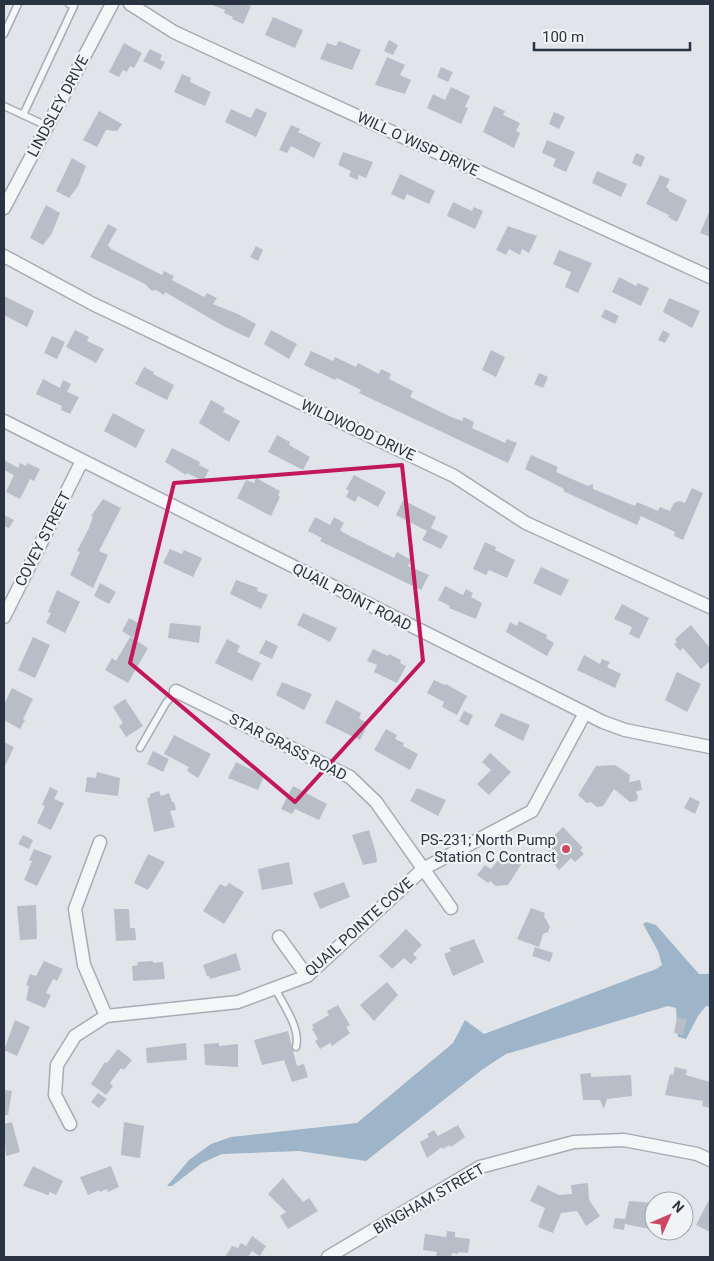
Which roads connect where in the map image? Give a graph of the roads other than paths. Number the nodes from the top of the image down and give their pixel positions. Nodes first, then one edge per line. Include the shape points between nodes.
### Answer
1 (18, 4) edge
2 (69, 4) edge
3 (112, 4) edge
4 (130, 4) edge
5 (4, 34) edge
6 (4, 106) edge
7 (23, 115) junction
8 (47, 126) junction
9 (4, 208) edge
10 (4, 256) edge
11 (710, 277) edge
12 (4, 421) edge
13 (82, 460) junction
14 (710, 607) edge
15 (4, 617) edge
16 (176, 691) joint
17 (585, 713) junction
18 (710, 747) edge
19 (140, 748) dead end
20 (100, 842) dead end
21 (423, 869) junction
22 (451, 908) dead end
23 (279, 937) dead end
24 (307, 976) junction
25 (274, 988) junction
26 (106, 1016) junction
27 (296, 1047) dead end
28 (70, 1124) dead end
29 (710, 1160) edge
30 (328, 1257) edge

1 - 5 lane
2 - 7 lane via 74,6
3 - 8 street, LINDSLEY DRIVE
4 - 11 street, WILL O WISP DRIVE via 174,32 224,56
6 - 7 lane
7 - 8 lane
8 - 9 street, LINDSLEY DRIVE
10 - 14 street, WILDWOOD DRIVE via 93,304 454,476 526,522
12 - 13 street, QUAIL POINT ROAD
13 - 15 street, COVEY STREET
13 - 17 street, QUAIL POINT ROAD
16 - 19 lane
16 - 21 street, STAR GRASS ROAD via 350,777 376,802
17 - 18 street, QUAIL POINT ROAD via 625,730
17 - 21 street, QUAIL POINTE COVE via 532,811
20 - 26 street via 75,909 84,965
21 - 22 street, STAR GRASS ROAD
21 - 24 street, QUAIL POINTE COVE
23 - 24 street
24 - 25 street, QUAIL POINTE COVE
25 - 26 street, QUAIL POINTE COVE via 238,1002
25 - 27 lane via 293,1022 297,1034
26 - 28 street, QUAIL POINTE COVE via 75,1036 57,1065 54,1095
29 - 30 street, BINGHAM STREET via 697,1154 624,1140 574,1142 480,1167

